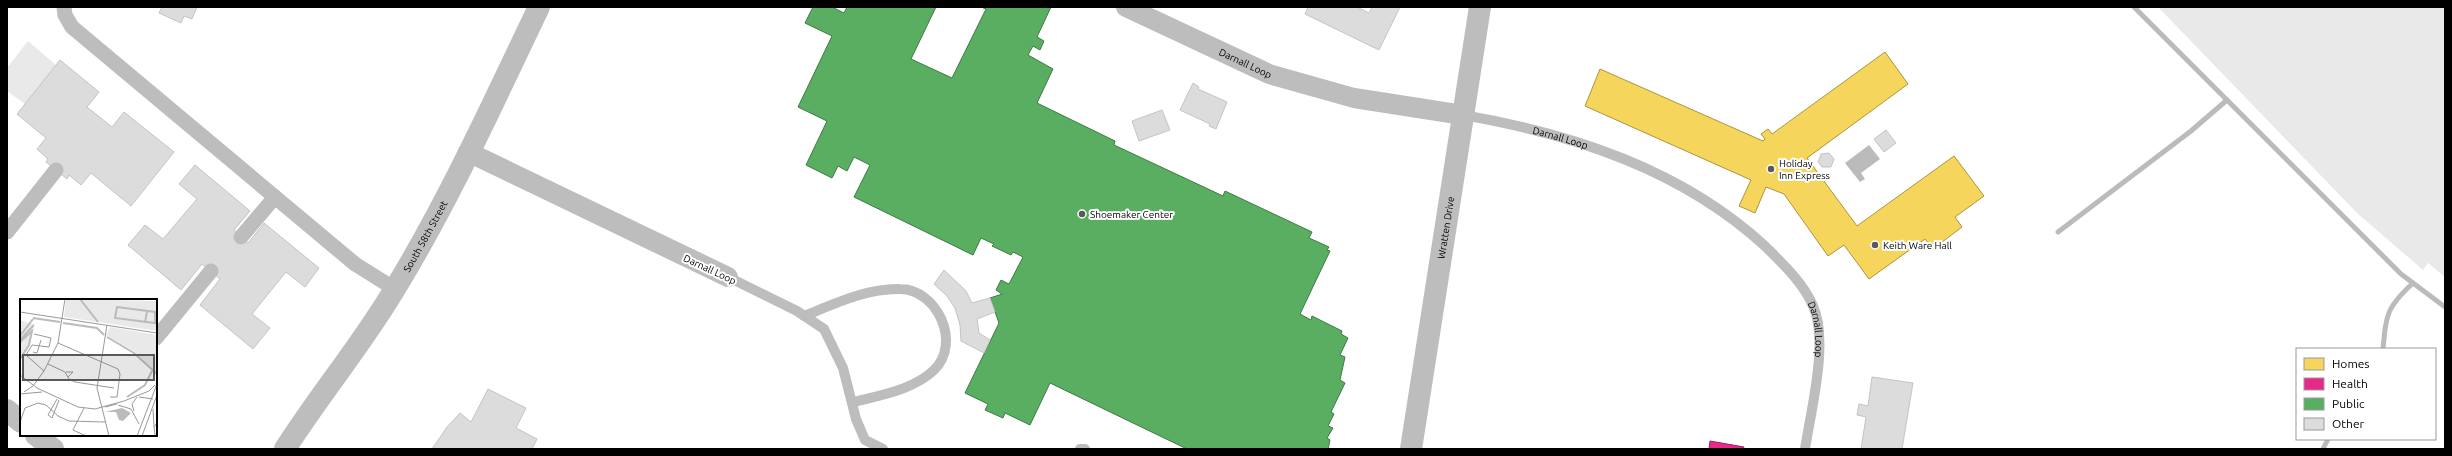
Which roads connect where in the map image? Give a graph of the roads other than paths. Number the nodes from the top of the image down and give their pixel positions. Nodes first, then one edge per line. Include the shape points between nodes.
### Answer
1 (64, 7) edge
2 (539, 7) edge
3 (1126, 7) edge
4 (1480, 7) edge
5 (1463, 115) junction
6 (468, 152) junction
7 (56, 170) dead end
8 (275, 197) junction
9 (7, 232) edge
10 (241, 237) dead end
11 (211, 271) dead end
12 (728, 277) joint
13 (395, 289) junction
14 (804, 316) junction
15 (157, 337) edge
16 (854, 402) junction
17 (7, 410) edge
18 (20, 421) edge
19 (37, 436) edge
20 (53, 449) edge
21 (285, 449) edge
22 (883, 449) edge
23 (1080, 449) edge
24 (1085, 449) edge
25 (1411, 449) edge
26 (1805, 449) edge

1 - 8 street via 72,27
2 - 6 street, South 58th Street
3 - 5 street, Darnall Loop via 1269,74 1354,98
4 - 5 street, Wratten Drive
5 - 25 street, Wratten Drive
5 - 26 lane, Darnall Loop via 1550,134 1628,160 1718,208 1779,260 1813,306 1819,328 1820,354
6 - 12 street, Darnall Loop
6 - 13 street, South 58th Street via 422,243
7 - 9 street
8 - 10 street
8 - 13 street via 355,264
11 - 15 street
12 - 14 lane, Darnall Loop
13 - 21 street, South 58th Street
14 - 16 lane, Darnall Loop via 824,329 843,368
14 - 16 lane via 853,298 882,290 902,288 918,293 932,304 942,317 946,336 943,354 936,369 923,380 896,391
16 - 22 lane, Darnall Loop via 856,419 865,440
17 - 18 street
19 - 20 street
23 - 24 lane

